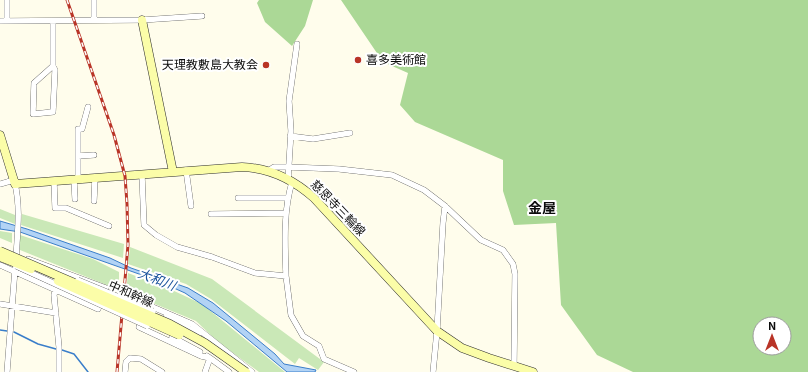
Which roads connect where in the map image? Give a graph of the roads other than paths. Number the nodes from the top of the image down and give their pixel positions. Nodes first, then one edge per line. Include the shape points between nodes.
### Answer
1 (6, 0) edge
2 (94, 0) edge
3 (202, 16) dead end
4 (94, 20) junction
5 (142, 20) junction
6 (0, 21) edge
7 (7, 21) junction
8 (53, 21) junction
9 (297, 44) dead end
10 (53, 66) junction
11 (88, 107) dead end
12 (350, 133) dead end
13 (0, 135) edge
14 (290, 136) junction
15 (94, 155) dead end
16 (78, 156) junction
17 (170, 157) junction
18 (287, 167) junction
19 (188, 170) junction
20 (268, 171) junction
21 (173, 172) junction
22 (142, 175) junction
23 (95, 178) junction
24 (76, 180) junction
25 (54, 181) junction
26 (290, 181) junction
27 (15, 182) junction
28 (0, 184) edge
29 (238, 198) dead end
30 (287, 198) junction
31 (75, 199) dead end
32 (94, 201) dead end
33 (191, 206) dead end
34 (445, 206) junction
35 (286, 213) junction
36 (211, 214) dead end
37 (109, 226) dead end
38 (16, 255) junction
39 (0, 256) edge
40 (28, 262) junction
41 (62, 270) junction
42 (15, 272) junction
43 (286, 276) junction
44 (55, 289) junction
45 (0, 304) edge
46 (12, 306) junction
47 (56, 313) junction
48 (437, 331) junction
49 (213, 341) junction
50 (210, 358) junction
51 (514, 366) junction
52 (151, 369) edge
53 (8, 372) edge
54 (59, 372) edge
55 (125, 372) edge
56 (162, 372) edge
57 (205, 372) edge
58 (229, 372) edge
59 (237, 372) edge
60 (246, 372) edge
61 (252, 372) edge
62 (354, 372) edge
63 (433, 372) edge
64 (533, 372) edge

1 - 7 street
2 - 4 street
3 - 5 street
4 - 5 street
4 - 8 street
5 - 17 main road
6 - 7 street
7 - 8 street
8 - 10 street
9 - 14 street via 289,101
10 - 10 street via 34,83 33,114 53,112
11 - 16 street via 82,129 78,129
12 - 14 street via 313,139
13 - 27 main road
14 - 18 street
15 - 16 street
16 - 24 street
17 - 19 main road
17 - 21 main road
18 - 20 street via 274,167
18 - 26 street
18 - 34 street via 392,175 424,190
19 - 20 main road, 慈恩寺三輪線 via 242,167
19 - 21 main road, 慈恩寺三輪線
19 - 33 street
20 - 26 main road, 慈恩寺三輪線
21 - 22 main road, 慈恩寺三輪線
22 - 23 main road, 慈恩寺三輪線
22 - 43 street via 144,225 156,235 177,248 212,257 255,273
23 - 24 main road, 慈恩寺三輪線
23 - 32 street
24 - 25 main road, 慈恩寺三輪線
24 - 31 street
25 - 27 main road, 慈恩寺三輪線
25 - 37 street via 55,208 66,208
26 - 30 street
26 - 48 main road, 慈恩寺三輪線 via 314,198
27 - 28 street
27 - 38 street via 18,197
29 - 30 street
30 - 35 street
34 - 48 street
34 - 51 street via 481,240 503,250 512,264 516,274
35 - 36 street
35 - 43 street
38 - 39 street
38 - 41 street
38 - 42 street
39 - 40 main road, 中和幹線, bridge
39 - 42 street
39 - 50 street, bridge via 25,272 147,326
39 - 59 main road, 中和幹線, bridge via 186,338
40 - 49 street, bridge via 153,311
40 - 60 main road, 中和幹線, bridge via 170,324 205,343
41 - 44 street
41 - 44 street via 106,288 98,309
42 - 44 street
42 - 46 street
43 - 62 street via 292,316 303,336 319,346 324,359
44 - 47 street
45 - 46 street
46 - 47 street
46 - 53 street
47 - 54 street
48 - 51 main road, 慈恩寺三輪線 via 462,348
48 - 63 street
49 - 50 street via 192,324 148,305 139,327
49 - 61 street
50 - 57 street
50 - 58 street
51 - 64 main road, 慈恩寺三輪線
52 - 55 street via 141,359 130,358 126,362
52 - 56 street

